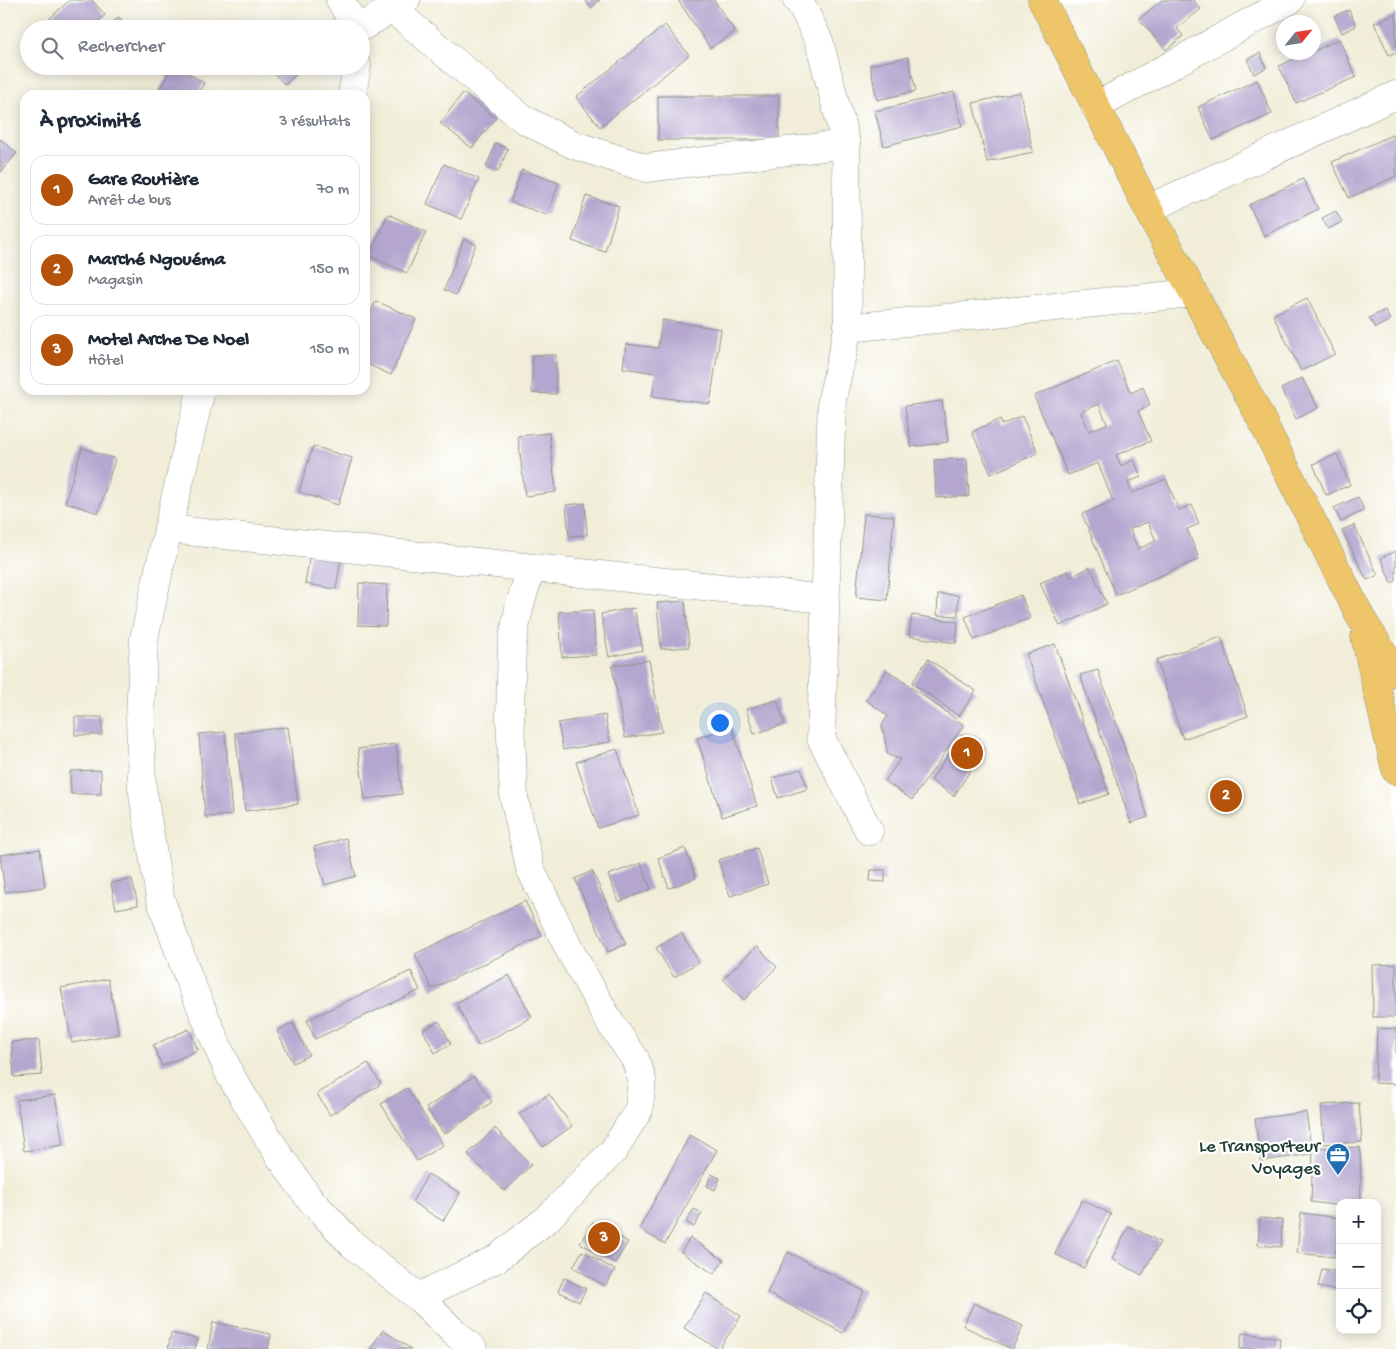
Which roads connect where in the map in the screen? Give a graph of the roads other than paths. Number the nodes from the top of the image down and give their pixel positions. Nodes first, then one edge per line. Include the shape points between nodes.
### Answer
1 (340, 0) edge
2 (796, 0) edge
3 (1042, 0) edge
4 (1290, 0) edge
5 (398, 4) edge
6 (352, 20) edge
7 (370, 21) edge
8 (355, 75) edge
9 (353, 90) edge
10 (1396, 95) edge
11 (1095, 107) junction
12 (846, 144) junction
13 (1148, 209) junction
14 (1193, 293) junction
15 (848, 328) junction
16 (200, 395) edge
17 (168, 529) junction
18 (531, 568) junction
19 (825, 599) junction
20 (1361, 618) junction
21 (1396, 673) edge
22 (1396, 771) edge
23 (869, 831) dead end
24 (418, 1297) junction
25 (473, 1349) edge

1 - 6 street
2 - 12 street via 819,41
3 - 11 main road
4 - 11 street
5 - 7 street
5 - 12 street via 522,120 574,145 646,168
8 - 9 street
10 - 13 street
11 - 13 main road
12 - 15 street
13 - 14 main road
14 - 15 street
14 - 20 main road via 1257,411
15 - 19 street via 832,398
16 - 17 street
17 - 18 street
17 - 24 street via 144,639 140,716 142,787 160,898 189,979 230,1076 278,1154 309,1198 352,1244
18 - 19 street
18 - 24 street via 512,644 510,717 514,798 530,868 569,949 611,1024 635,1059 642,1080 638,1109 614,1150 547,1218 496,1259
19 - 23 street via 821,738
20 - 21 main road
20 - 22 main road
24 - 25 street

